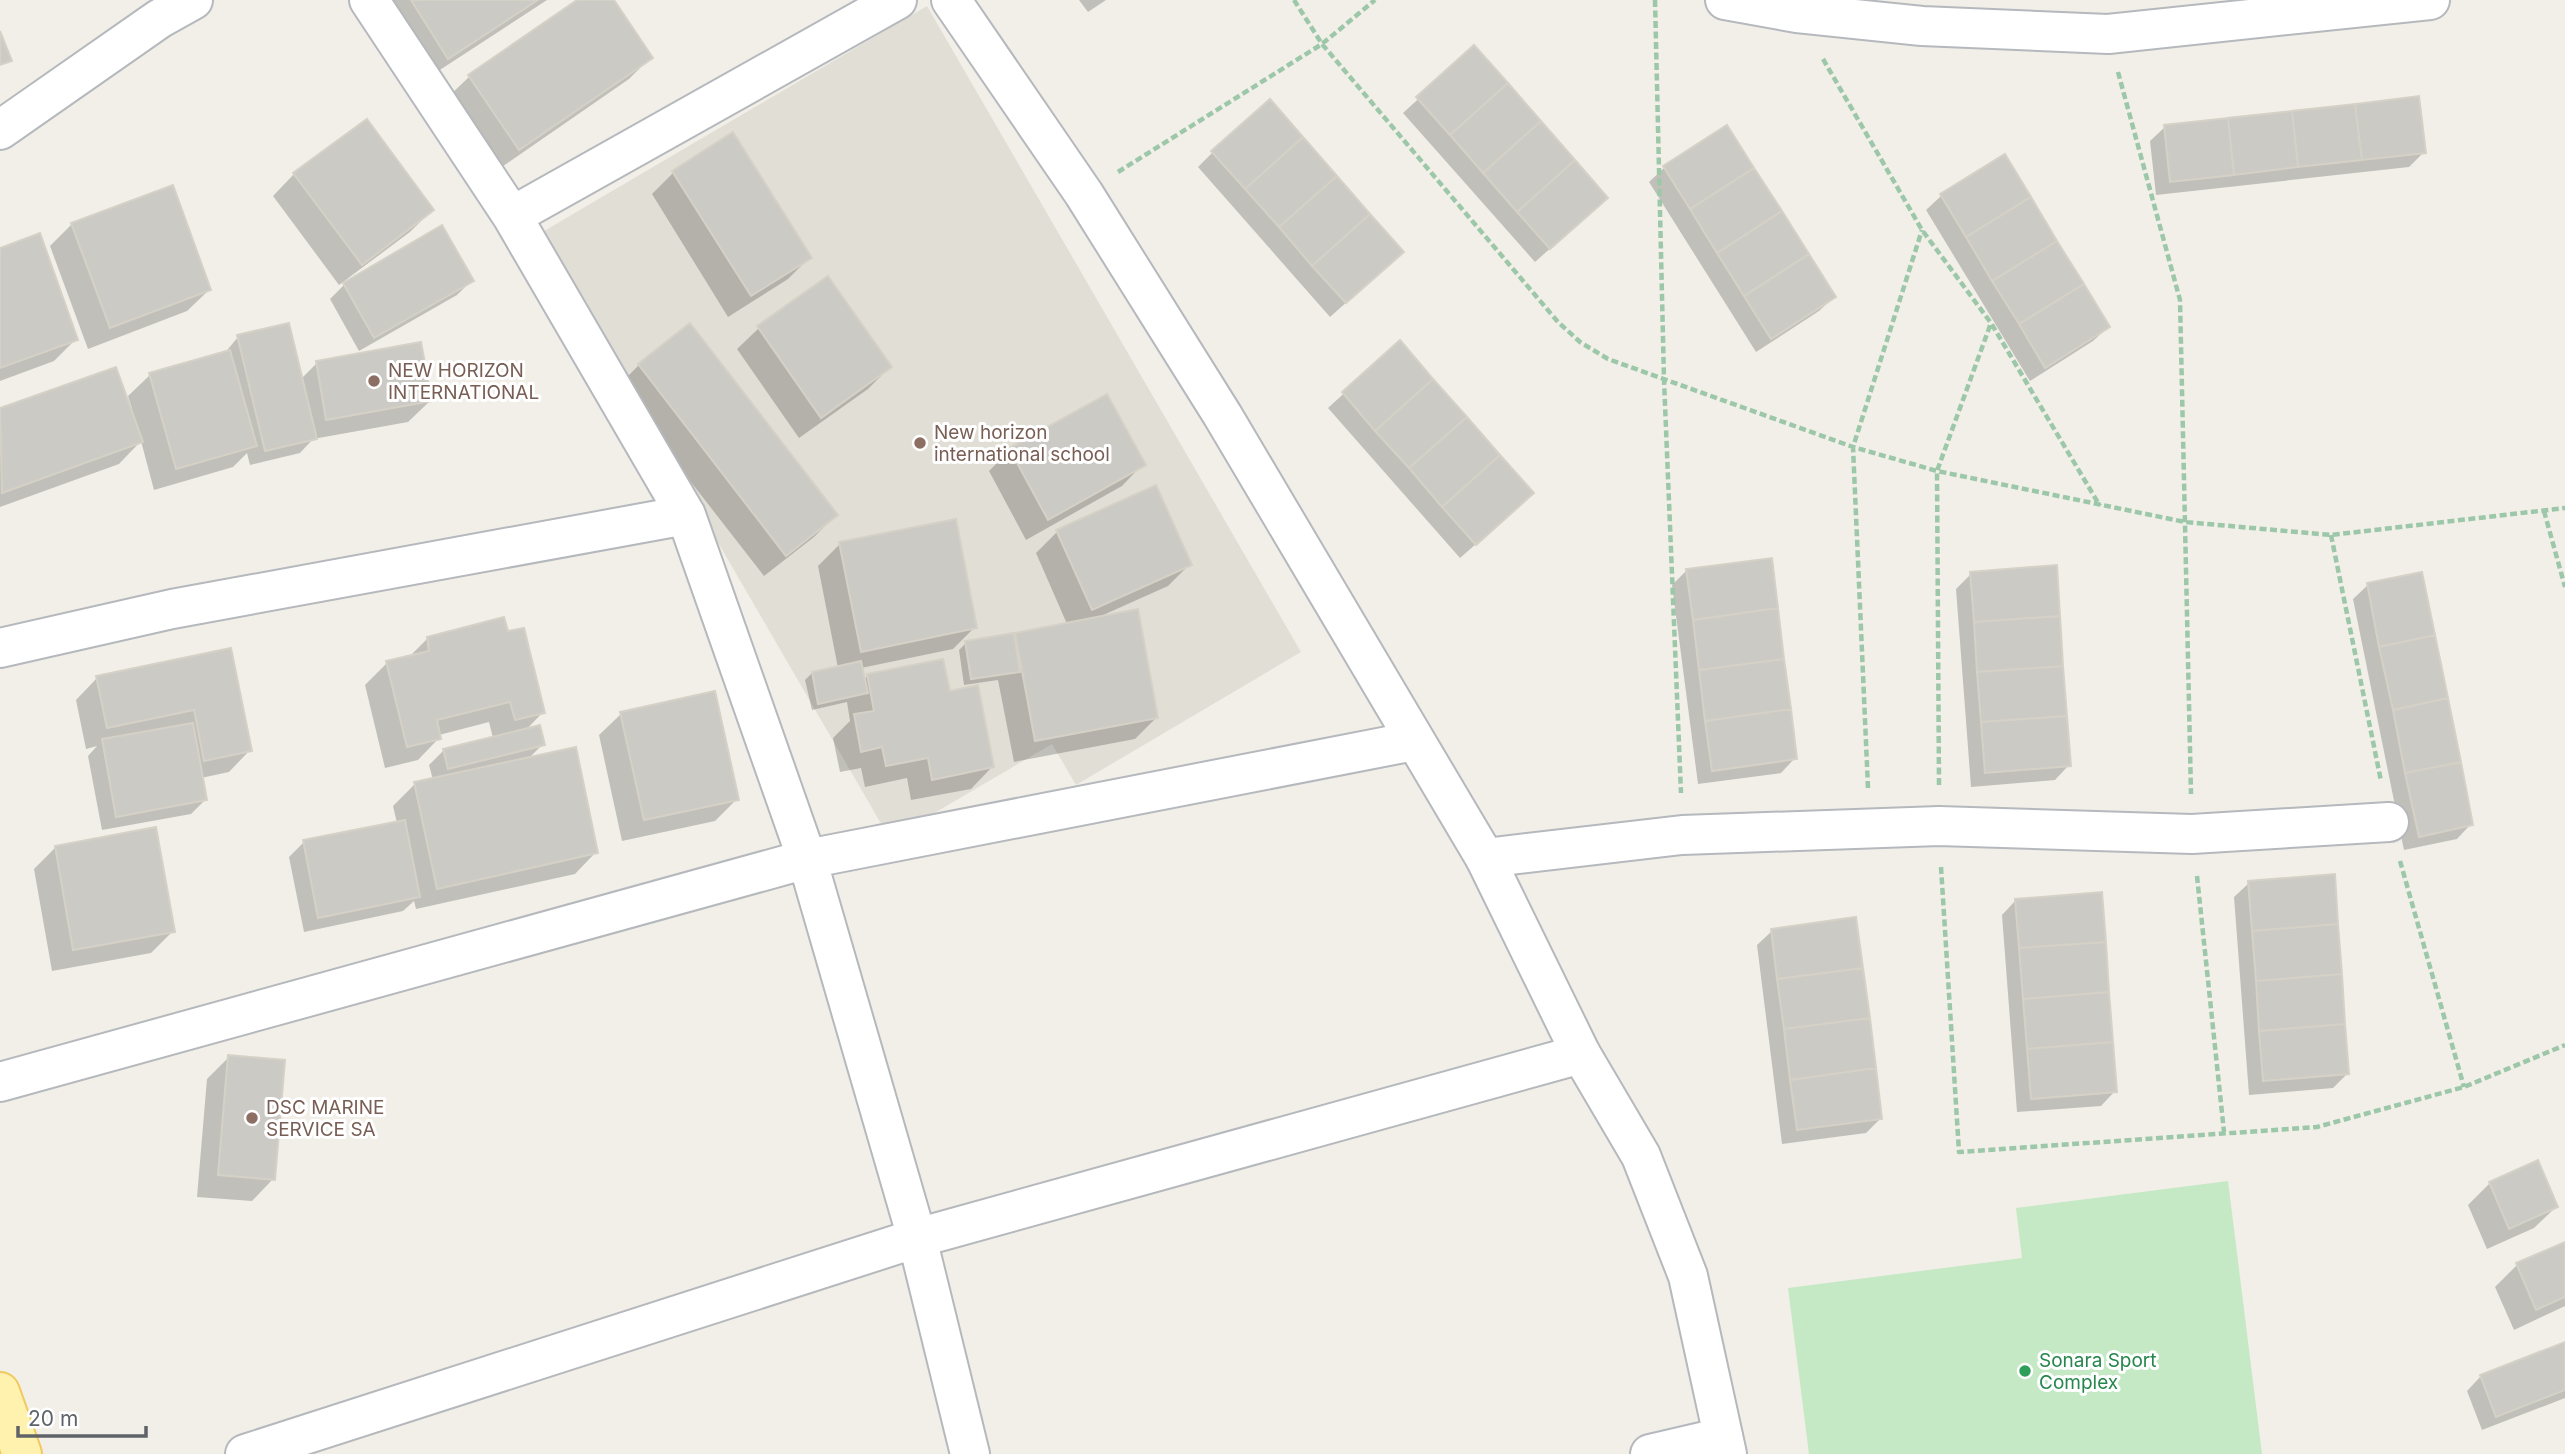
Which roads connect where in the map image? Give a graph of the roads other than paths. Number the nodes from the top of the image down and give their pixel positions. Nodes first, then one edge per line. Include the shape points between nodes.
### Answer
1 (193, 0) edge
2 (369, 0) edge
3 (897, 0) edge
4 (951, 0) edge
5 (1725, 0) edge
6 (2430, 0) edge
7 (155, 10) edge
8 (0, 130) edge
9 (512, 216) junction
10 (686, 515) junction
11 (0, 649) edge
12 (1414, 741) junction
13 (2389, 822) dead end
14 (1485, 858) junction
15 (807, 859) junction
16 (1581, 1055) junction
17 (0, 1082) edge
18 (917, 1238) junction
19 (0, 1392) edge
20 (1725, 1445) edge
21 (22, 1454) edge
22 (244, 1454) edge
23 (970, 1454) edge
24 (1650, 1454) edge

1 - 7 street
2 - 9 street
3 - 9 street
4 - 12 street via 1083,194 1223,416
5 - 6 street via 1922,26 2108,34
7 - 8 street
9 - 10 street
10 - 11 street via 172,609
10 - 15 street
12 - 14 street
12 - 15 street
13 - 14 street via 2192,834 1939,826 1682,835
14 - 16 street
15 - 17 street
15 - 18 street
16 - 18 street
16 - 20 street via 1641,1156 1688,1276
18 - 22 street
18 - 23 street
19 - 21 main road
20 - 24 street

